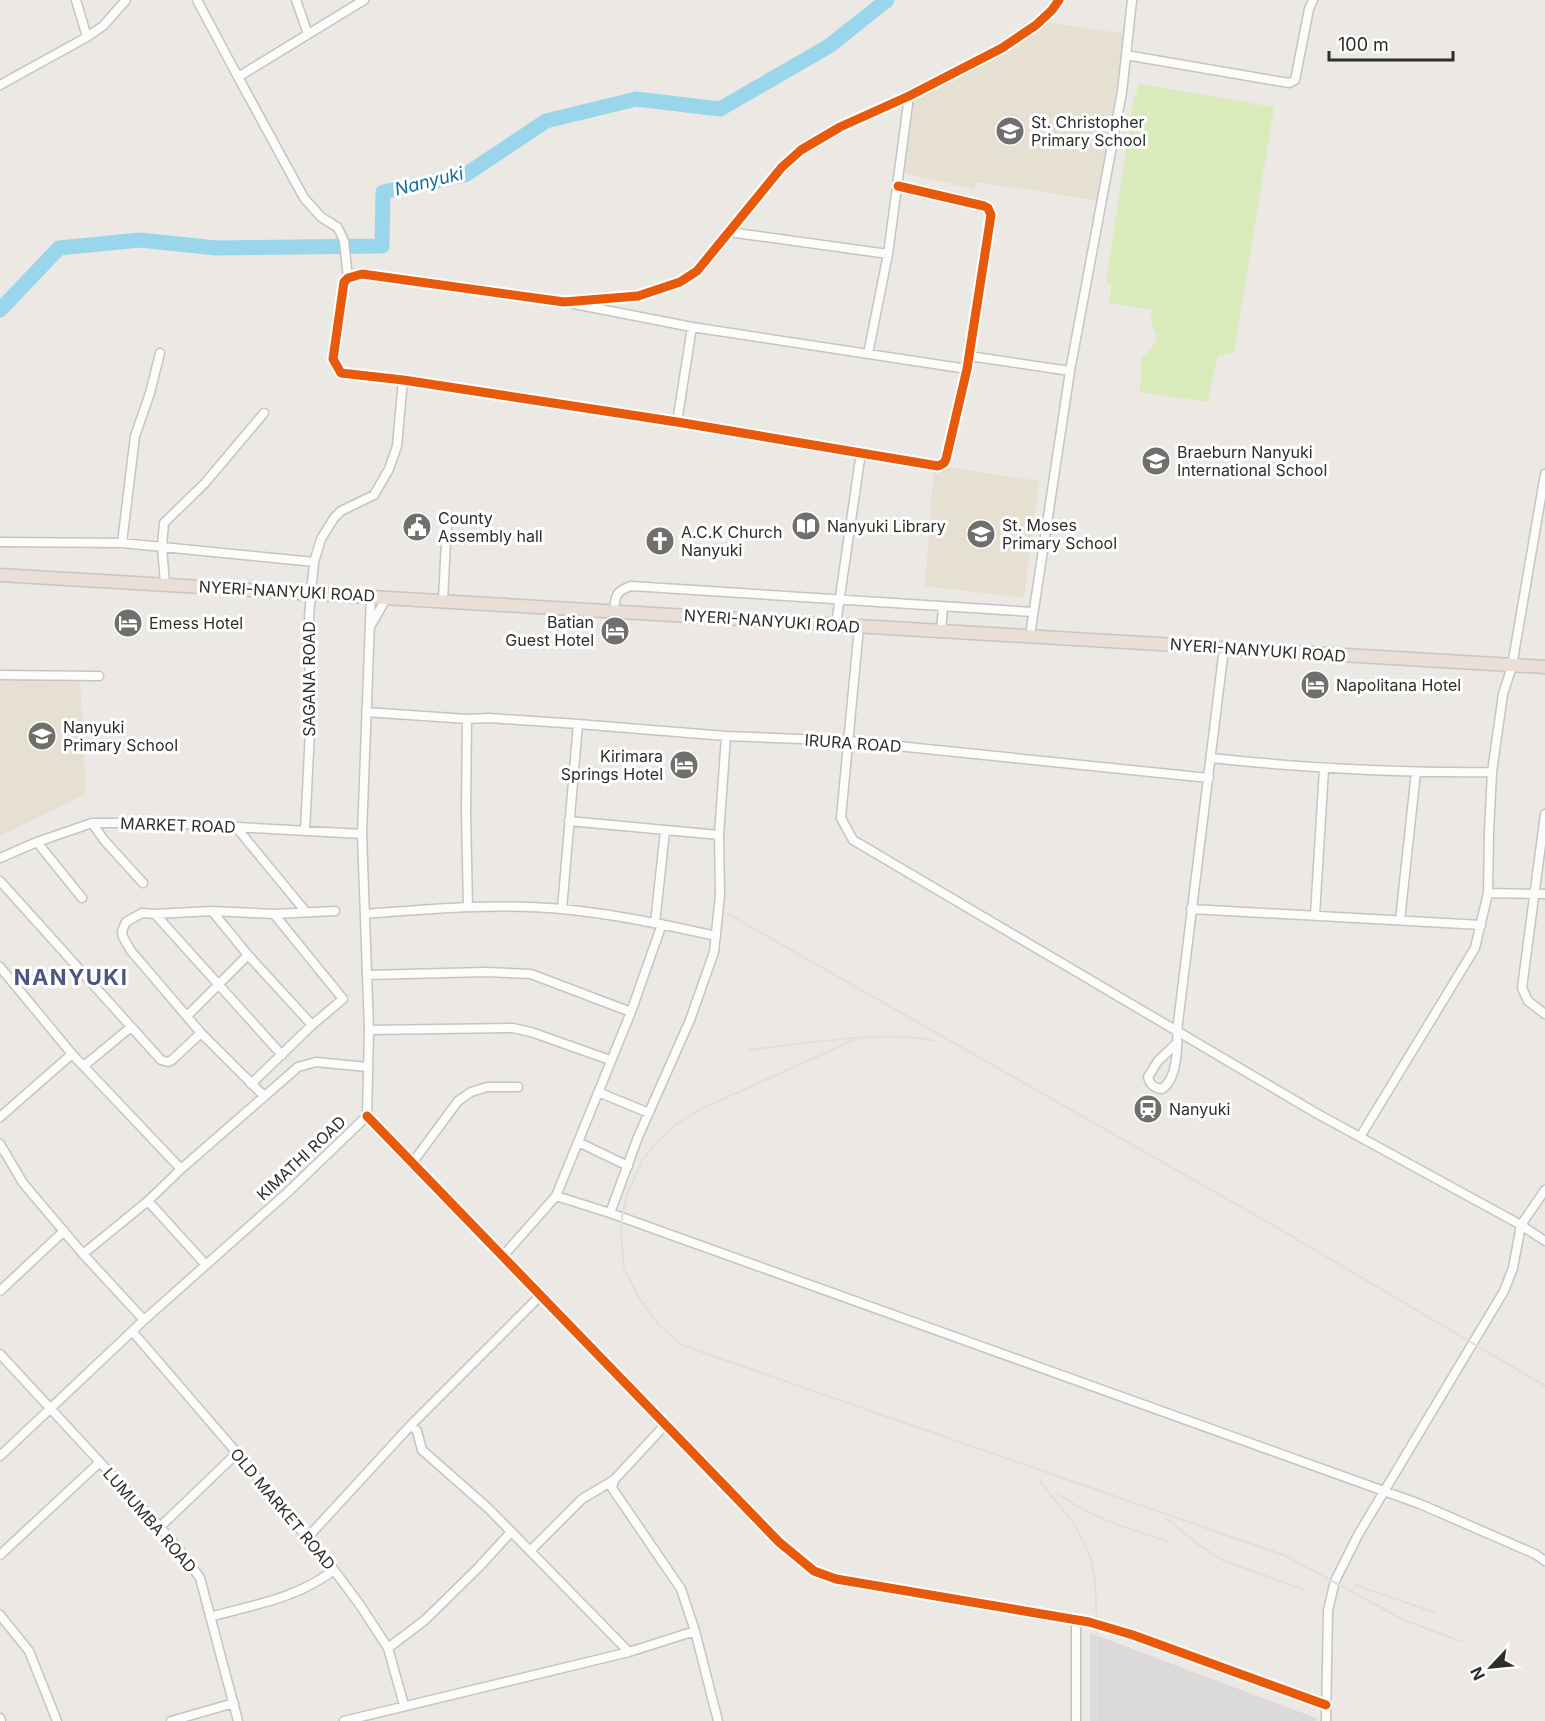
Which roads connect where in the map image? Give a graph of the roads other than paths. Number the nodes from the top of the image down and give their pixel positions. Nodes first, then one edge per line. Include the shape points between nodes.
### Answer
1 (76, 0) edge
2 (126, 0) edge
3 (197, 0) edge
4 (296, 0) edge
5 (364, 0) edge
6 (1059, 0) edge
7 (1132, 0) edge
8 (1313, 0) edge
9 (308, 34) junction
10 (87, 38) junction
11 (1126, 55) junction
12 (238, 77) junction
13 (0, 85) edge
14 (909, 96) junction
15 (898, 186) junction
16 (729, 232) junction
17 (888, 254) junction
18 (348, 278) junction
19 (564, 302) junction
20 (692, 327) junction
21 (160, 353) dead end
22 (868, 354) junction
23 (969, 356) junction
24 (967, 369) junction
25 (1070, 371) junction
26 (403, 380) junction
27 (264, 413) dead end
28 (677, 422) junction
29 (861, 453) junction
30 (1545, 474) edge
31 (447, 522) dead end
32 (0, 542) edge
33 (122, 543) junction
34 (162, 547) junction
35 (314, 562) junction
36 (0, 574) edge
37 (165, 584) junction
38 (310, 593) junction
39 (371, 596) junction
40 (387, 597) junction
41 (443, 600) junction
42 (840, 600) junction
43 (943, 607) junction
44 (614, 611) junction
45 (1033, 612) junction
46 (836, 624) junction
47 (371, 625) junction
48 (859, 627) junction
49 (941, 631) junction
50 (1030, 636) junction
51 (1224, 648) junction
52 (1512, 666) junction
53 (1545, 667) edge
54 (0, 675) edge
55 (99, 676) dead end
56 (366, 712) junction
57 (467, 719) junction
58 (578, 724) junction
59 (726, 736) junction
60 (849, 741) junction
61 (1210, 758) junction
62 (1324, 769) junction
63 (1416, 772) junction
64 (1492, 772) junction
65 (1209, 778) junction
66 (1545, 814) edge
67 (569, 821) junction
68 (92, 823) junction
69 (236, 827) junction
70 (305, 831) junction
71 (665, 831) junction
72 (362, 834) junction
73 (719, 835) junction
74 (37, 842) junction
75 (0, 858) edge
76 (0, 881) edge
77 (143, 882) dead end
78 (1488, 893) junction
79 (1545, 894) edge
80 (1533, 895) junction
81 (82, 898) dead end
82 (468, 907) junction
83 (562, 909) junction
84 (1191, 909) junction
85 (212, 911) junction
86 (335, 911) dead end
87 (306, 912) junction
88 (155, 914) junction
89 (274, 914) junction
90 (365, 914) junction
91 (1315, 915) junction
92 (1400, 920) junction
93 (658, 923) junction
94 (1481, 925) junction
95 (716, 936) junction
96 (248, 955) junction
97 (1, 970) edge
98 (367, 975) junction
99 (220, 985) junction
100 (630, 1012) junction
101 (1545, 1014) edge
102 (187, 1016) junction
103 (312, 1025) junction
104 (131, 1027) junction
105 (369, 1030) junction
106 (1177, 1031) junction
107 (201, 1033) junction
108 (1177, 1043) junction
109 (72, 1054) junction
110 (282, 1055) junction
111 (610, 1060) junction
112 (85, 1065) junction
113 (367, 1066) junction
114 (251, 1084) junction
115 (518, 1088) dead end
116 (598, 1092) junction
117 (264, 1096) junction
118 (649, 1113) junction
119 (367, 1116) junction
120 (0, 1117) edge
121 (1360, 1137) junction
122 (578, 1142) junction
123 (0, 1144) edge
124 (413, 1162) junction
125 (628, 1166) junction
126 (181, 1169) junction
127 (1545, 1190) edge
128 (556, 1196) junction
129 (148, 1201) junction
130 (610, 1213) junction
131 (1521, 1225) junction
132 (64, 1232) junction
133 (1545, 1241) edge
134 (83, 1254) junction
135 (503, 1256) junction
136 (206, 1264) junction
137 (0, 1291) edge
138 (540, 1296) junction
139 (144, 1320) junction
140 (132, 1331) junction
141 (2, 1359) edge
142 (51, 1410) junction
143 (666, 1424) junction
144 (411, 1425) junction
145 (237, 1454) junction
146 (0, 1456) edge
147 (100, 1462) junction
148 (614, 1480) junction
149 (1385, 1492) junction
150 (160, 1527) junction
151 (511, 1532) junction
152 (307, 1538) junction
153 (531, 1550) junction
154 (0, 1555) edge
155 (1545, 1561) edge
156 (334, 1570) junction
157 (0, 1615) edge
158 (210, 1617) junction
159 (1076, 1620) junction
160 (695, 1631) junction
161 (388, 1648) junction
162 (629, 1652) junction
163 (234, 1703) junction
164 (404, 1705) junction
165 (1326, 1705) junction
166 (57, 1721) edge
167 (171, 1721) edge
168 (238, 1721) edge
169 (344, 1721) edge
170 (718, 1721) edge
171 (1076, 1721) edge
172 (1326, 1721) edge

1 - 10 street
2 - 10 street
3 - 12 street
4 - 9 street
5 - 9 street
6 - 14 street via 1041,20 1010,43
7 - 11 street
8 - 11 street via 1295,80 1289,83
9 - 12 street
10 - 13 street
11 - 25 street
12 - 18 street via 304,198 321,217 337,227 344,241
14 - 15 street
14 - 16 street via 840,127 801,150 782,166
15 - 17 street
15 - 23 street via 990,210
16 - 17 street
16 - 19 street via 697,271 680,282 638,296
17 - 22 street
18 - 19 street via 362,274
18 - 26 street via 344,282 334,364 341,373
19 - 20 street
20 - 22 street
20 - 28 street
21 - 33 street via 135,436
22 - 24 street
23 - 24 street
23 - 25 street
24 - 29 street via 944,463 938,466
25 - 45 street
26 - 28 street
26 - 35 street, SAGANA ROAD via 397,446 389,470 374,495 334,518 321,539
27 - 34 street via 205,483 164,523
28 - 29 street
29 - 42 street
30 - 52 street
31 - 41 street
32 - 33 street
33 - 34 street
34 - 35 street
34 - 37 street
35 - 38 street, SAGANA ROAD
36 - 37 highway, NYERI-NANYUKI ROAD
37 - 38 highway, NYERI-NANYUKI ROAD
38 - 39 highway, NYERI-NANYUKI ROAD
38 - 70 street, SAGANA ROAD
39 - 40 highway, NYERI-NANYUKI ROAD
39 - 47 street, KIMATHI ROAD
40 - 41 highway, NYERI-NANYUKI ROAD
40 - 47 street, KIMATHI ROAD
41 - 44 highway, NYERI-NANYUKI ROAD
42 - 43 street
42 - 44 street via 632,586 615,595
42 - 46 street
43 - 45 street
43 - 49 street
44 - 46 highway, NYERI-NANYUKI ROAD
45 - 50 street
46 - 48 highway, NYERI-NANYUKI ROAD
47 - 56 street, KIMATHI ROAD
48 - 49 highway, NYERI-NANYUKI ROAD
48 - 60 street
49 - 50 highway, NYERI-NANYUKI ROAD
50 - 51 highway, NYERI-NANYUKI ROAD
51 - 52 highway, NYERI-NANYUKI ROAD
51 - 61 street
52 - 53 highway, NYERI-NANYUKI ROAD
52 - 64 street via 1503,694
54 - 55 street
56 - 57 street, IRURA ROAD
56 - 72 street, KIMATHI ROAD
57 - 58 street, IRURA ROAD
57 - 82 street
58 - 59 street, IRURA ROAD
58 - 67 street
59 - 60 street, IRURA ROAD
59 - 73 street
60 - 65 street, IRURA ROAD
60 - 106 street via 841,818 853,840
61 - 62 street
61 - 65 street
62 - 63 street
62 - 91 street
63 - 64 street
63 - 92 street
64 - 78 street
65 - 84 street
66 - 80 street
67 - 71 street
67 - 83 street
68 - 69 street, MARKET ROAD
68 - 74 street, MARKET ROAD
68 - 77 street
69 - 70 street, MARKET ROAD
69 - 87 street
70 - 72 street, MARKET ROAD
71 - 73 street
71 - 93 street
72 - 90 street, KIMATHI ROAD
73 - 95 street
74 - 75 street, MARKET ROAD
74 - 81 street
76 - 104 street
78 - 80 street
78 - 94 street
79 - 80 street
80 - 101 street via 1522,988 1528,1001
82 - 83 street
82 - 90 street
83 - 93 street
84 - 91 street
84 - 106 street
85 - 88 street
85 - 89 street
85 - 96 street
86 - 87 street
87 - 89 street
88 - 99 street
88 - 102 street via 132,917 126,922 123,936 131,951
89 - 103 street via 343,998
90 - 98 street, KIMATHI ROAD
91 - 92 street
92 - 94 street
93 - 95 street
93 - 100 street
94 - 121 street via 1475,948
95 - 118 street via 690,1020
96 - 99 street
96 - 103 street
97 - 109 street
98 - 100 street via 531,974
98 - 105 street, KIMATHI ROAD
99 - 102 street
99 - 110 street
100 - 111 street
102 - 107 street
103 - 110 street
104 - 107 street via 164,1062
104 - 112 street
105 - 111 street via 513,1028
105 - 113 street, KIMATHI ROAD
106 - 108 street
106 - 121 street
107 - 114 street
108 - 108 street via 1168,1085 1155,1089 1149,1083 1150,1071
109 - 112 street
109 - 120 street
110 - 114 street
111 - 116 street
112 - 126 street
113 - 117 street via 305,1064 291,1071
113 - 119 street, KIMATHI ROAD
114 - 117 street
115 - 124 street via 487,1087 458,1101
116 - 118 street
116 - 122 street
117 - 126 street
118 - 125 street
119 - 124 street
119 - 136 street, KIMATHI ROAD
121 - 131 street
122 - 125 street
122 - 128 street
123 - 132 street via 23,1183
124 - 135 street
125 - 130 street
126 - 129 street
127 - 131 street
128 - 130 street
128 - 135 street
129 - 134 street
129 - 136 street
130 - 149 street
131 - 133 street
131 - 149 street via 1513,1269 1504,1291
132 - 134 street
132 - 137 street
134 - 139 street
135 - 138 street
136 - 139 street, KIMATHI ROAD
138 - 143 street
138 - 144 street
139 - 140 street, KIMATHI ROAD
140 - 142 street, KIMATHI ROAD
140 - 145 street, OLD MARKET ROAD
141 - 142 street, LUMUMBA ROAD
142 - 146 street, KIMATHI ROAD
142 - 147 street, LUMUMBA ROAD
143 - 148 street
143 - 159 street via 779,1542 814,1570 836,1579
144 - 151 street via 417,1431 422,1450
144 - 152 street
145 - 150 street
145 - 152 street, OLD MARKET ROAD
147 - 150 street, LUMUMBA ROAD
147 - 154 street
148 - 153 street via 582,1499
148 - 160 street via 615,1496 678,1583
149 - 155 street
149 - 165 street via 1341,1566 1332,1590
150 - 158 street, LUMUMBA ROAD via 200,1578
151 - 153 street
151 - 161 street via 425,1620
152 - 156 street, OLD MARKET ROAD
153 - 162 street
156 - 158 street via 309,1587 284,1597
156 - 161 street, OLD MARKET ROAD
157 - 166 street via 29,1651
158 - 163 street, LUMUMBA ROAD
159 - 165 street via 1133,1635
159 - 171 street
160 - 162 street
160 - 170 street
161 - 164 street, OLD MARKET ROAD
162 - 164 street
163 - 167 street
163 - 168 street, LUMUMBA ROAD
164 - 169 street
165 - 172 street

